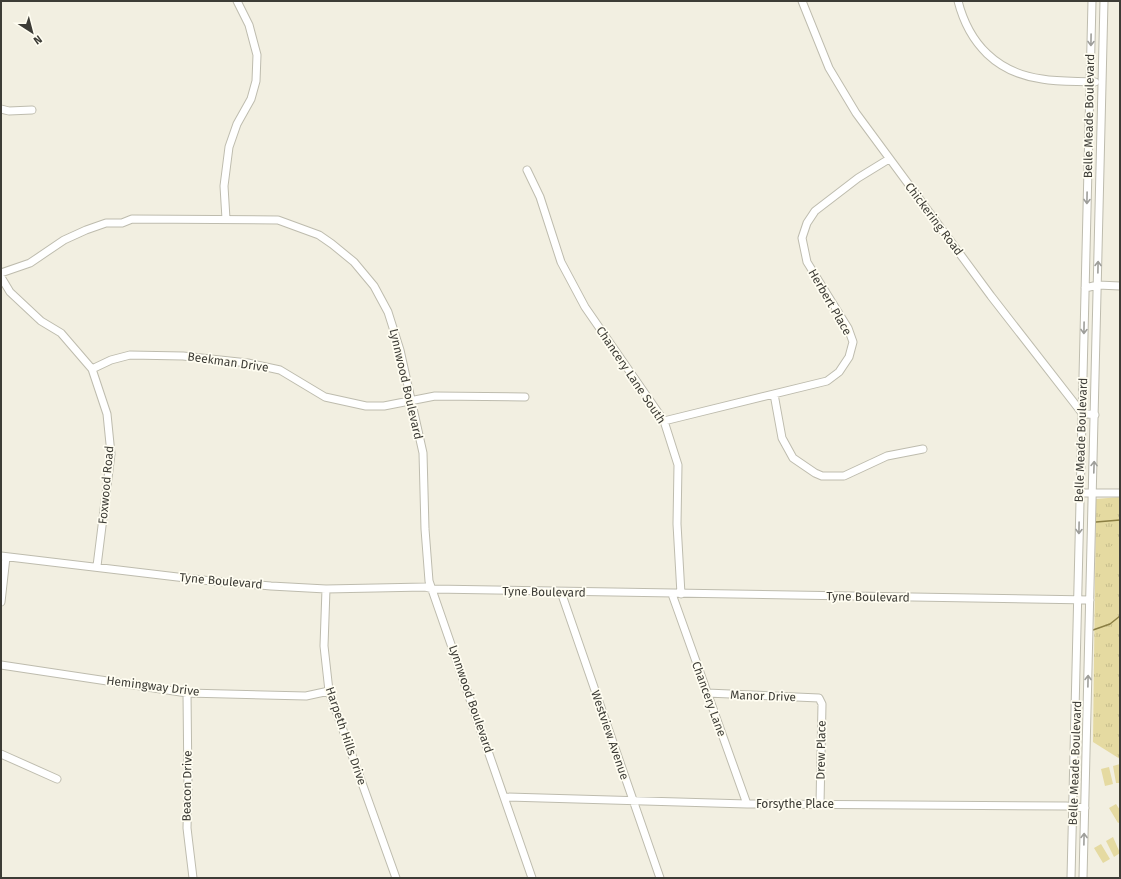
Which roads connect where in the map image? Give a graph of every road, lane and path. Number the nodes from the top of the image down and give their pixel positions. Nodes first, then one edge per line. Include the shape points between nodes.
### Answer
1 (237, 1) edge
2 (802, 1) edge
3 (958, 1) edge
4 (1092, 1) edge
5 (1104, 1) edge
6 (1090, 82) junction
7 (1102, 82) junction
8 (1, 109) edge
9 (32, 110) dead end
10 (889, 159) junction
11 (527, 170) dead end
12 (226, 218) junction
13 (1, 273) edge
14 (1, 277) edge
15 (1098, 285) junction
16 (1120, 286) edge
17 (1085, 288) junction
18 (92, 369) junction
19 (774, 394) junction
20 (525, 397) dead end
21 (412, 400) junction
22 (1082, 413) junction
23 (1095, 415) junction
24 (664, 421) junction
25 (923, 449) dead end
26 (1080, 493) junction
27 (1093, 493) junction
28 (1120, 493) edge
29 (4, 556) edge
30 (97, 566) junction
31 (326, 589) junction
32 (433, 589) junction
33 (561, 592) junction
34 (672, 594) junction
35 (680, 594) junction
36 (1090, 600) junction
37 (1078, 601) junction
38 (1, 602) edge
39 (1, 665) edge
40 (329, 691) junction
41 (187, 693) junction
42 (707, 694) junction
43 (819, 698) joint
44 (1, 754) edge
45 (57, 779) dead end
46 (505, 797) junction
47 (632, 802) junction
48 (747, 804) junction
49 (820, 804) junction
50 (1073, 807) junction
51 (1085, 808) junction
52 (193, 878) edge
53 (396, 878) edge
54 (532, 878) edge
55 (660, 878) edge
56 (1071, 878) edge
57 (1083, 878) edge

1 - 12 street via 249,25 257,55 256,80 251,99 237,124 229,147 224,186
2 - 10 street, Chickering Road via 829,68 856,113
3 - 6 street via 967,29 992,59 1017,73 1042,80
4 -> 6 street, Belle Meade Boulevard
5 - 7 street, Belle Meade Boulevard
6 - 7 street
6 -> 17 street, Belle Meade Boulevard
15 -> 7 street, Belle Meade Boulevard
8 - 9 street
10 - 19 street, Herbert Place via 858,178 815,211 807,223 802,238 807,262 848,328 853,342 849,357 839,372 827,381
10 - 22 street, Chickering Road
11 - 24 street, Chancery Lane South via 540,197 561,262 585,307
12 - 13 street, Lynnwood Boulevard via 140,218 106,223 64,240 30,263
12 - 21 street, Lynnwood Boulevard via 278,220 319,235 354,262 374,286 388,312
14 - 18 street, Foxwood Road via 10,292 41,321 61,333
15 - 16 street
15 - 17 street
15 - 23 street, Belle Meade Boulevard
17 -> 22 street, Belle Meade Boulevard
18 - 21 street, Beekman Drive via 130,355 183,356 248,363 280,370 325,397 366,406 384,406
18 - 30 street, Foxwood Road via 108,417 111,454
19 - 24 street, Herbert Place
19 - 25 street via 782,438 793,458 822,476 844,476 887,456
20 - 21 street, Beekman Drive via 456,395
21 - 32 street, Lynnwood Boulevard via 423,453 425,529 429,581
22 - 23 street
22 - 26 street, Belle Meade Boulevard
27 -> 23 street, Belle Meade Boulevard
24 - 35 street, Chancery Lane South via 678,465
26 - 27 street
26 -> 37 street, Belle Meade Boulevard
27 - 28 street
27 - 36 street, Belle Meade Boulevard
29 - 30 street, Tyne Boulevard
29 - 38 street
30 - 31 street, Tyne Boulevard via 215,581
31 - 32 street, Tyne Boulevard
31 - 40 street, Harpeth Hills Drive via 324,646
32 - 33 street, Tyne Boulevard
32 - 46 street, Lynnwood Boulevard
33 - 34 street, Tyne Boulevard
33 - 47 street, Westview Avenue
34 - 35 street, Tyne Boulevard
34 - 42 street, Chancery Lane
35 - 37 street, Tyne Boulevard
36 - 37 street, Tyne Boulevard
51 -> 36 street, Belle Meade Boulevard
37 - 50 street, Belle Meade Boulevard
39 - 41 street, Hemingway Drive
40 - 41 street, Hemingway Drive via 306,696
40 - 53 street, Harpeth Hills Drive
41 - 52 street, Beacon Drive via 187,828
42 - 43 street, Manor Drive
42 - 48 street, Chancery Lane
43 - 49 street, Drew Place via 822,704
44 - 45 street
46 - 47 street, Forsythe Place
46 - 54 street, Lynnwood Boulevard
47 - 48 street, Forsythe Place
47 - 55 street, Westview Avenue
48 - 49 street, Forsythe Place
49 - 50 street, Forsythe Place
50 - 51 street, Forsythe Place
50 - 56 street, Belle Meade Boulevard
57 -> 51 street, Belle Meade Boulevard

